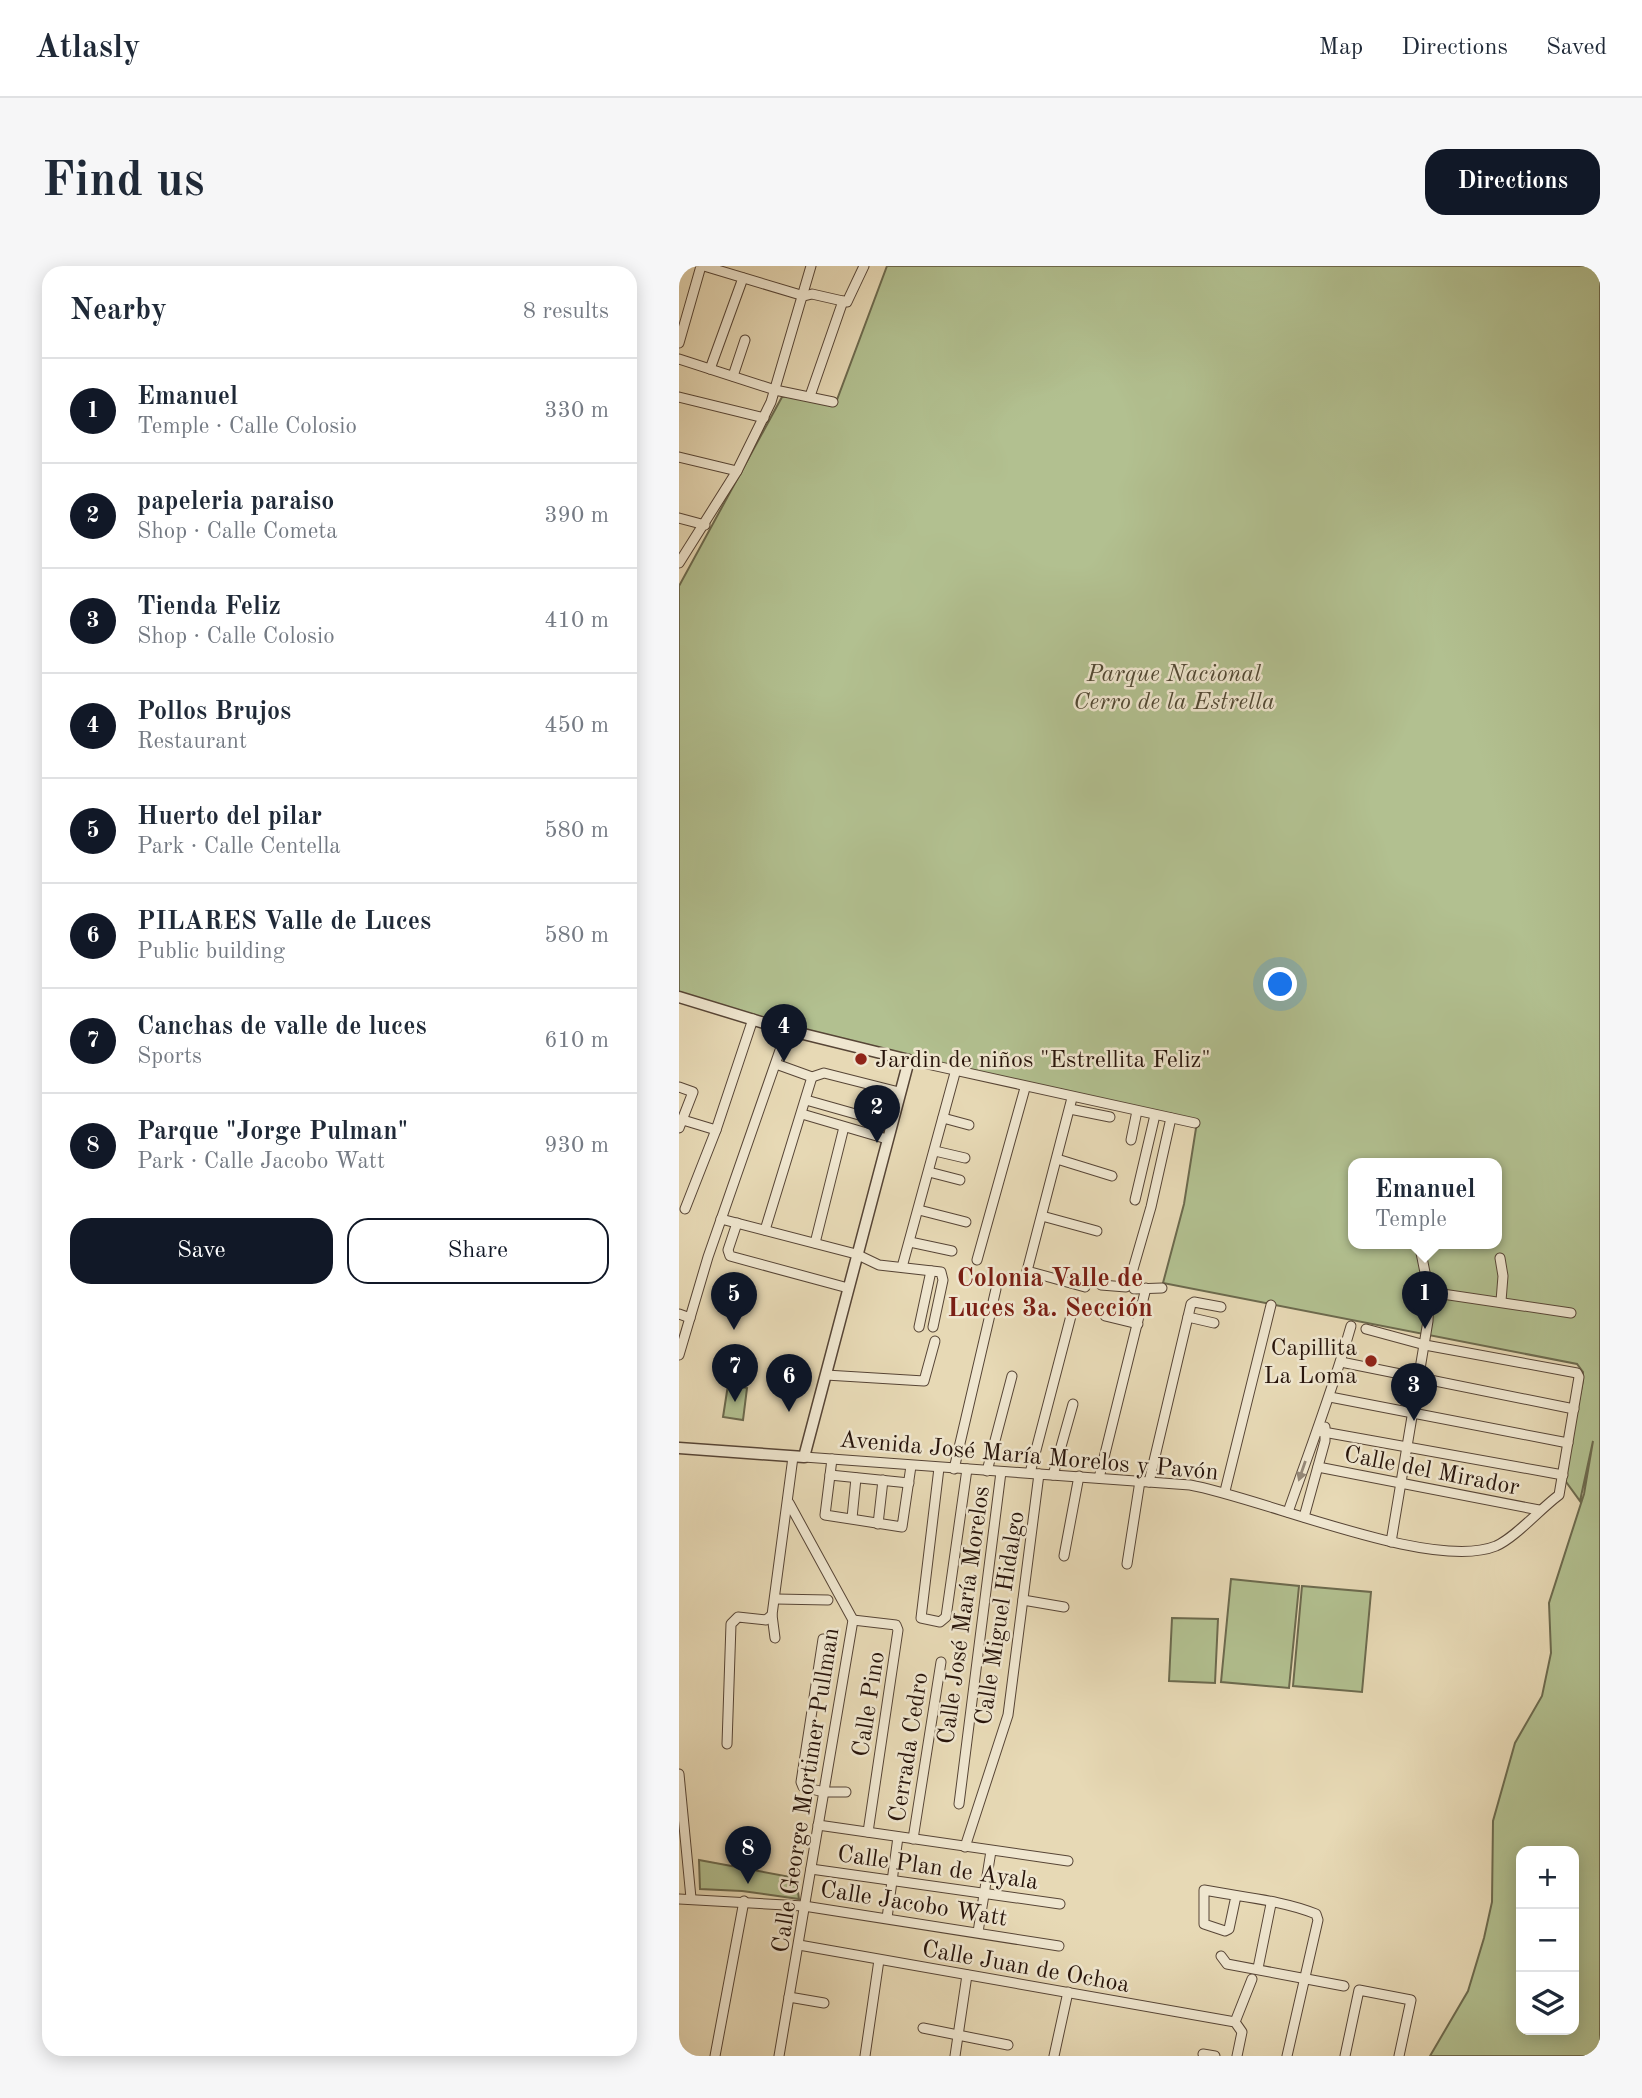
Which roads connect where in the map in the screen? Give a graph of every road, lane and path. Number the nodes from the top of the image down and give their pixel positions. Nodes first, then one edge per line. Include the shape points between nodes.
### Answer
1 (702, 266) edge
2 (811, 266) edge
3 (864, 266) edge
4 (743, 278) junction
5 (804, 296) junction
6 (843, 302) junction
7 (745, 340) dead end
8 (679, 342) edge
9 (679, 359) edge
10 (710, 369) junction
11 (733, 376) junction
12 (775, 390) junction
13 (810, 396) junction
14 (679, 397) edge
15 (833, 402) dead end
16 (764, 418) junction
17 (679, 457) edge
18 (737, 471) junction
19 (679, 518) edge
20 (705, 525) junction
21 (679, 563) edge
22 (679, 997) edge
23 (753, 1019) junction
24 (787, 1030) junction
25 (909, 1060) junction
26 (776, 1064) junction
27 (955, 1073) junction
28 (812, 1077) junction
29 (679, 1087) edge
30 (1025, 1088) junction
31 (899, 1093) junction
32 (1072, 1098) junction
33 (806, 1100) junction
34 (1070, 1109) junction
35 (1137, 1111) junction
36 (802, 1114) junction
37 (1155, 1115) junction
38 (1111, 1117) dead end
39 (943, 1118) junction
40 (1171, 1118) junction
41 (1195, 1123) dead end
42 (681, 1124) edge
43 (891, 1124) junction
44 (969, 1125) dead end
45 (844, 1127) junction
46 (716, 1130) junction
47 (887, 1139) junction
48 (1131, 1140) dead end
49 (935, 1151) junction
50 (965, 1158) dead end
51 (1057, 1159) junction
52 (929, 1172) junction
53 (1112, 1176) dead end
54 (960, 1180) dead end
55 (1135, 1200) dead end
56 (685, 1209) dead end
57 (919, 1210) junction
58 (1042, 1216) junction
59 (721, 1219) junction
60 (966, 1222) dead end
61 (737, 1223) junction
62 (765, 1230) junction
63 (1097, 1231) dead end
64 (911, 1242) junction
65 (815, 1243) junction
66 (1420, 1249) edge
67 (952, 1251) dead end
68 (856, 1254) junction
69 (1500, 1258) dead end
70 (977, 1260) dead end
71 (902, 1267) junction
72 (932, 1271) junction
73 (1101, 1285) dead end
74 (848, 1287) junction
75 (1085, 1287) dead end
76 (1146, 1288) junction
77 (1162, 1288) dead end
78 (996, 1289) dead end
79 (1134, 1289) dead end
80 (1429, 1292) junction
81 (1501, 1301) junction
82 (1271, 1304) dead end
83 (1221, 1307) dead end
84 (1072, 1312) dead end
85 (1571, 1313) dead end
86 (679, 1314) edge
87 (1105, 1317) dead end
88 (1188, 1317) junction
89 (690, 1318) junction
90 (1214, 1323) dead end
91 (1138, 1324) junction
92 (933, 1326) dead end
93 (1351, 1326) dead end
94 (919, 1327) dead end
95 (1366, 1329) dead end
96 (935, 1341) dead end
97 (1425, 1345) junction
98 (679, 1355) edge
99 (1341, 1362) junction
100 (826, 1375) junction
101 (1012, 1376) dead end
102 (1418, 1378) junction
103 (1330, 1397) junction
104 (1073, 1404) dead end
105 (1574, 1409) junction
106 (1412, 1412) junction
107 (1322, 1431) junction
108 (1568, 1443) junction
109 (679, 1448) edge
110 (1406, 1448) junction
111 (799, 1457) junction
112 (832, 1459) junction
113 (911, 1466) junction
114 (1318, 1467) junction
115 (939, 1468) junction
116 (954, 1469) junction
117 (967, 1469) junction
118 (987, 1471) junction
119 (1001, 1472) junction
120 (1035, 1474) junction
121 (830, 1475) junction
122 (1053, 1475) junction
123 (1563, 1475) junction
124 (1079, 1476) junction
125 (856, 1478) junction
126 (1099, 1478) junction
127 (883, 1480) junction
128 (1145, 1481) junction
129 (909, 1483) junction
130 (1400, 1485) junction
131 (1225, 1491) junction
132 (789, 1503) junction
133 (1539, 1510) junction
134 (1288, 1512) junction
135 (1304, 1517) junction
136 (852, 1518) junction
137 (878, 1524) junction
138 (1391, 1542) junction
139 (1064, 1556) dead end
140 (1127, 1564) dead end
141 (776, 1599) junction
142 (828, 1600) dead end
143 (1023, 1600) junction
144 (1063, 1607) dead end
145 (772, 1615) junction
146 (853, 1620) junction
147 (775, 1638) dead end
148 (823, 1639) dead end
149 (941, 1662) dead end
150 (727, 1744) dead end
151 (679, 1774) edge
152 (824, 1792) junction
153 (846, 1792) dead end
154 (959, 1804) dead end
155 (818, 1825) junction
156 (868, 1832) junction
157 (898, 1837) junction
158 (913, 1839) junction
159 (965, 1847) junction
160 (991, 1851) junction
161 (1068, 1861) dead end
162 (811, 1869) junction
163 (892, 1881) junction
164 (983, 1893) junction
165 (1236, 1896) junction
166 (691, 1898) junction
167 (679, 1900) edge
168 (744, 1901) junction
169 (1060, 1904) dead end
170 (1271, 1904) junction
171 (804, 1906) junction
172 (887, 1918) junction
173 (978, 1932) junction
174 (799, 1945) junction
175 (1059, 1946) dead end
176 (1221, 1956) dead end
177 (880, 1960) junction
178 (1258, 1968) junction
179 (967, 1975) junction
180 (1252, 1979) dead end
181 (1306, 1979) junction
182 (1344, 1986) dead end
183 (1069, 1992) junction
184 (789, 1997) junction
185 (824, 2003) dead end
186 (1234, 2022) junction
187 (922, 2028) dead end
188 (957, 2036) junction
189 (1008, 2045) dead end
190 (1203, 2054) dead end
191 (715, 2056) edge
192 (779, 2056) edge
193 (865, 2056) edge
194 (955, 2056) edge
195 (1054, 2056) edge
196 (1215, 2056) edge
197 (1237, 2056) edge
198 (1287, 2056) edge
199 (1345, 2056) edge
200 (1399, 2056) edge

1 - 4 street
1 - 8 street
2 - 5 street
3 - 6 street via 851,299
4 - 5 street
4 - 10 street
5 - 6 street
5 - 12 street
6 - 13 street
7 - 11 street
9 - 10 street
10 - 11 street
11 - 12 street
12 - 13 street
12 - 16 street
13 - 15 street
14 - 16 street
16 - 18 street
17 - 18 street
18 - 20 street
19 - 20 street
20 - 21 street
22 - 23 street
23 - 24 street
23 - 46 street
24 - 25 street
24 - 26 street
25 - 27 street
25 - 31 street
26 - 28 street
26 - 59 street
27 - 30 street
27 - 39 street
28 - 31 street via 824,1073
28 - 33 street
29 - 42 street via 693,1092
30 - 32 street
30 - 70 street
31 - 43 street
32 - 34 street
32 - 35 street
33 - 36 street
33 - 43 street
34 - 38 street
34 - 51 street
35 - 37 street
35 - 48 street
36 - 45 street
36 - 62 street
37 - 40 street
37 - 55 street
39 - 44 street
39 - 49 street
40 - 41 street
40 - 73 street via 1129,1283 1126,1287
42 - 46 street
43 - 47 street
45 - 47 street
45 - 65 street
46 - 56 street
47 - 68 street
49 - 50 street
49 - 52 street
51 - 53 street
51 - 58 street
52 - 54 street
52 - 57 street
57 - 60 street
57 - 64 street
58 - 63 street
58 - 75 street via 1027,1272
59 - 61 street
59 - 89 street
61 - 62 street
61 - 74 street via 730,1256
62 - 65 street
64 - 67 street
64 - 71 street
65 - 68 street
66 - 80 street
68 - 71 street via 880,1265
68 - 74 street
69 - 81 street
71 - 72 street
72 - 92 street via 944,1274
72 - 94 street
74 - 100 street
76 - 77 street
76 - 79 street
76 - 91 street
78 - 116 street
80 - 81 street
80 - 97 street
81 - 85 street
82 - 131 street
83 - 88 street via 1194,1302
84 - 120 street, Calle Miguel Hidalgo
86 - 89 street
87 - 91 street
88 - 90 street
88 - 128 street
89 - 98 street
91 - 126 street
93 - 99 street
95 - 97 street
96 - 100 street via 924,1381
97 - 102 street
97 - 105 street via 1577,1373
99 - 102 street
99 - 103 street
100 - 111 street
101 - 118 street
102 - 105 street
102 - 106 street
103 - 106 street
103 - 107 street
104 - 122 street
105 - 108 street
106 - 108 street
106 - 110 street
107 - 110 street
107 - 114 street
107 -> 134 street
108 - 123 street
109 - 111 street, Avenida José María Morelos y Pavón
110 - 123 street
110 - 130 street
111 - 112 street, Avenida José María Morelos y Pavón
111 - 132 street
112 - 113 street, Avenida José María Morelos y Pavón
112 - 121 street
113 - 115 street, Avenida José María Morelos y Pavón
113 - 129 street
114 - 130 street, Calle del Mirador
114 - 135 street
115 - 116 street, Avenida José María Morelos y Pavón
115 - 117 street via 921,1618 940,1622 946,1617
116 - 117 street, Avenida José María Morelos y Pavón
117 - 118 street, Avenida José María Morelos y Pavón
118 - 119 street, Avenida José María Morelos y Pavón
119 - 120 street, Avenida José María Morelos y Pavón
119 - 154 street, Calle José María Morelos
120 - 122 street, Avenida José María Morelos y Pavón
120 - 143 street, Calle Miguel Hidalgo
121 - 125 street
121 - 136 street via 825,1515
122 - 124 street, Avenida José María Morelos y Pavón
123 - 133 street, Avenida José María Morelos y Pavón via 1559,1496
124 - 126 street, Avenida José María Morelos y Pavón
124 - 139 street
125 - 127 street
125 - 136 street
126 - 128 street, Avenida José María Morelos y Pavón
127 - 129 street
127 - 137 street
128 - 131 street, Avenida José María Morelos y Pavón
128 - 140 street
129 - 137 street via 905,1525
130 - 133 street, Calle del Mirador
130 - 138 street
131 - 134 street, Avenida José María Morelos y Pavón
132 - 141 street
132 - 146 street, Calle George Mortimer Pullman
133 - 138 street, Avenida José María Morelos y Pavón via 1498,1545 1483,1549
134 - 135 street, Avenida José María Morelos y Pavón
135 - 138 street, Avenida José María Morelos y Pavón
136 - 137 street
141 - 142 street
141 - 145 street
143 - 144 street
143 - 159 street, Calle Miguel Hidalgo via 1008,1715
145 - 147 street
145 - 150 street via 766,1620 739,1618 731,1623
146 - 152 street, Calle George Mortimer Pullman
146 - 156 street, Calle Pino via 888,1623 898,1630
148 - 152 street via 801,1782 803,1787
149 - 158 street, Cerrada Cedro
151 - 166 street
152 - 153 street
152 - 155 street, Calle George Mortimer Pullman
155 - 156 street
155 - 162 street, Calle George Mortimer Pullman
156 - 157 street
157 - 158 street
157 - 163 street
158 - 159 street
159 - 160 street
160 - 161 street
160 - 164 street
162 - 163 street, Calle Plan de Ayala
162 - 171 street, Calle George Mortimer Pullman
163 - 164 street, Calle Plan de Ayala
163 - 172 street
164 - 169 street, Calle Plan de Ayala
164 - 173 street
165 - 165 street via 1230,1929 1204,1924 1204,1889
165 - 170 street
166 - 167 street, Calle Jacobo Watt
166 - 168 street, Calle Jacobo Watt
168 - 171 street, Calle Jacobo Watt
168 - 191 street
170 - 178 street
170 - 181 street via 1316,1914
171 - 172 street, Calle Jacobo Watt
171 - 174 street, Calle George Mortimer Pullman
172 - 173 street, Calle Jacobo Watt
173 - 175 street, Calle Jacobo Watt
174 - 177 street, Calle Juan de Ochoa
174 - 184 street, Calle George Mortimer Pullman
176 - 178 street via 1227,1964
177 - 179 street, Calle Juan de Ochoa
177 - 193 street
178 - 181 street
179 - 183 street, Calle Juan de Ochoa
179 - 188 street
180 - 186 street
181 - 182 street
181 - 198 street
183 - 186 street, Calle Juan de Ochoa
183 - 195 street
184 - 185 street
184 - 192 street, Calle George Mortimer Pullman
186 - 197 street via 1242,2032
187 - 188 street
188 - 189 street
188 - 194 street
190 - 196 street
199 - 200 street via 1359,1990 1411,2000

